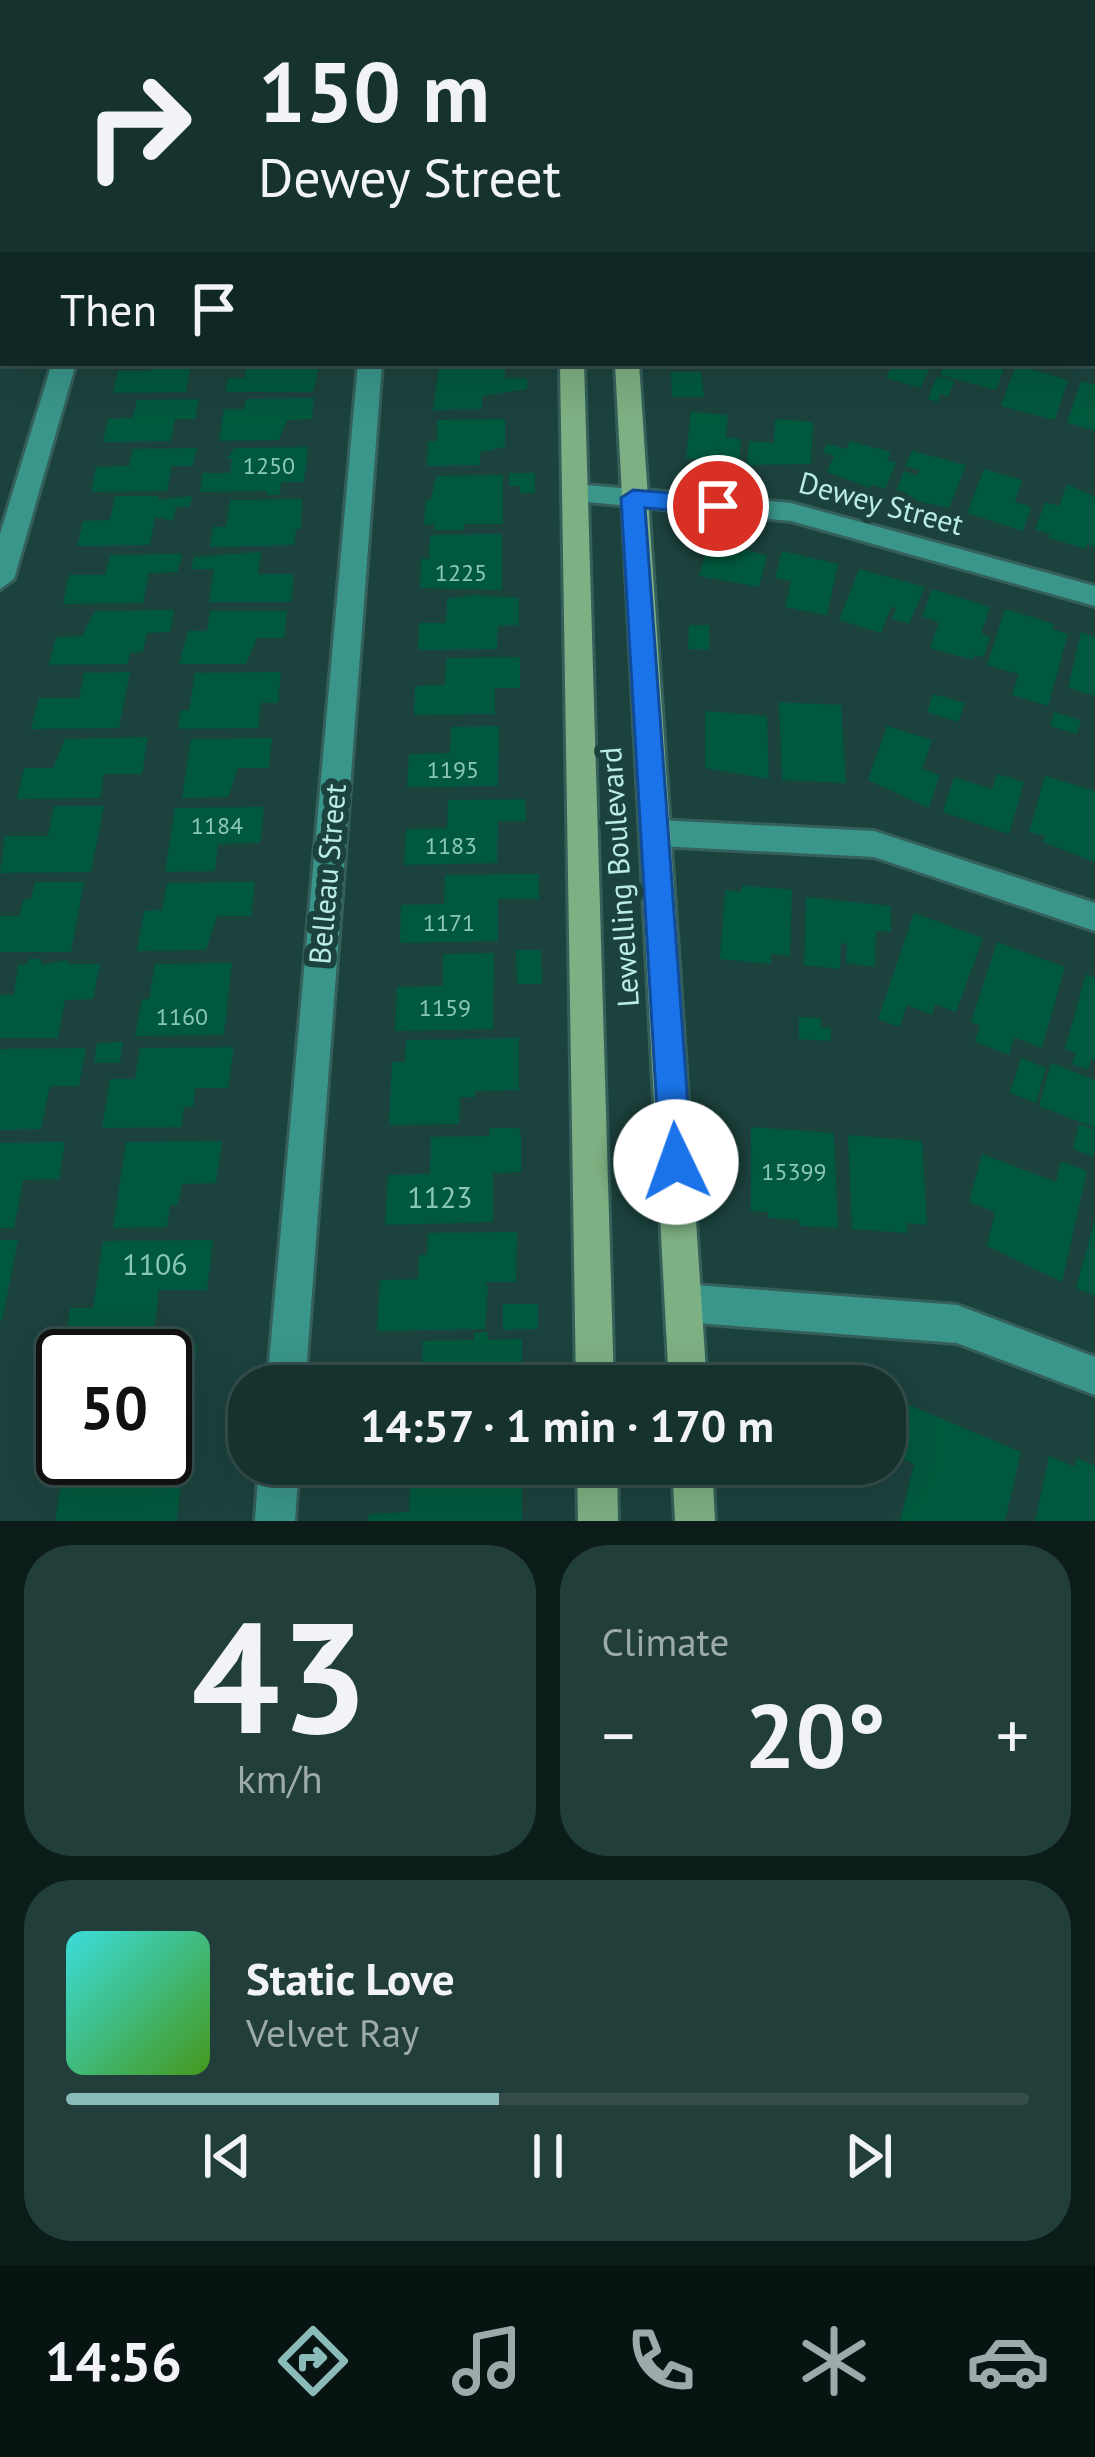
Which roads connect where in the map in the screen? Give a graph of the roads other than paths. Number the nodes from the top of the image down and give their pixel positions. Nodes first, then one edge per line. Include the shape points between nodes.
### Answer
1 (63, 366) edge
2 (370, 366) edge
3 (572, 366) edge
4 (627, 366) edge
5 (575, 493) junction
6 (633, 498) junction
7 (0, 579) edge
8 (1095, 596) edge
9 (658, 833) junction
10 (1095, 917) edge
11 (684, 1303) junction
12 (288, 1365) edge
13 (595, 1365) edge
14 (687, 1365) edge
15 (1095, 1376) edge
16 (278, 1485) edge
17 (597, 1485) edge
18 (693, 1485) edge
19 (275, 1521) edge
20 (598, 1521) edge
21 (695, 1521) edge

1 - 7 street
2 - 12 street, Belleau Street
3 - 5 main road, Lewelling Boulevard
4 - 6 main road, Lewelling Boulevard
5 - 6 street, Dewey Street
5 - 13 main road, Lewelling Boulevard
6 - 8 street, Dewey Street via 791,512
6 - 9 main road, Lewelling Boulevard
9 - 10 street via 874,844
9 - 11 main road, Lewelling Boulevard
11 - 14 main road, Lewelling Boulevard
11 - 15 street via 957,1324
16 - 19 street
17 - 20 main road
18 - 21 main road

